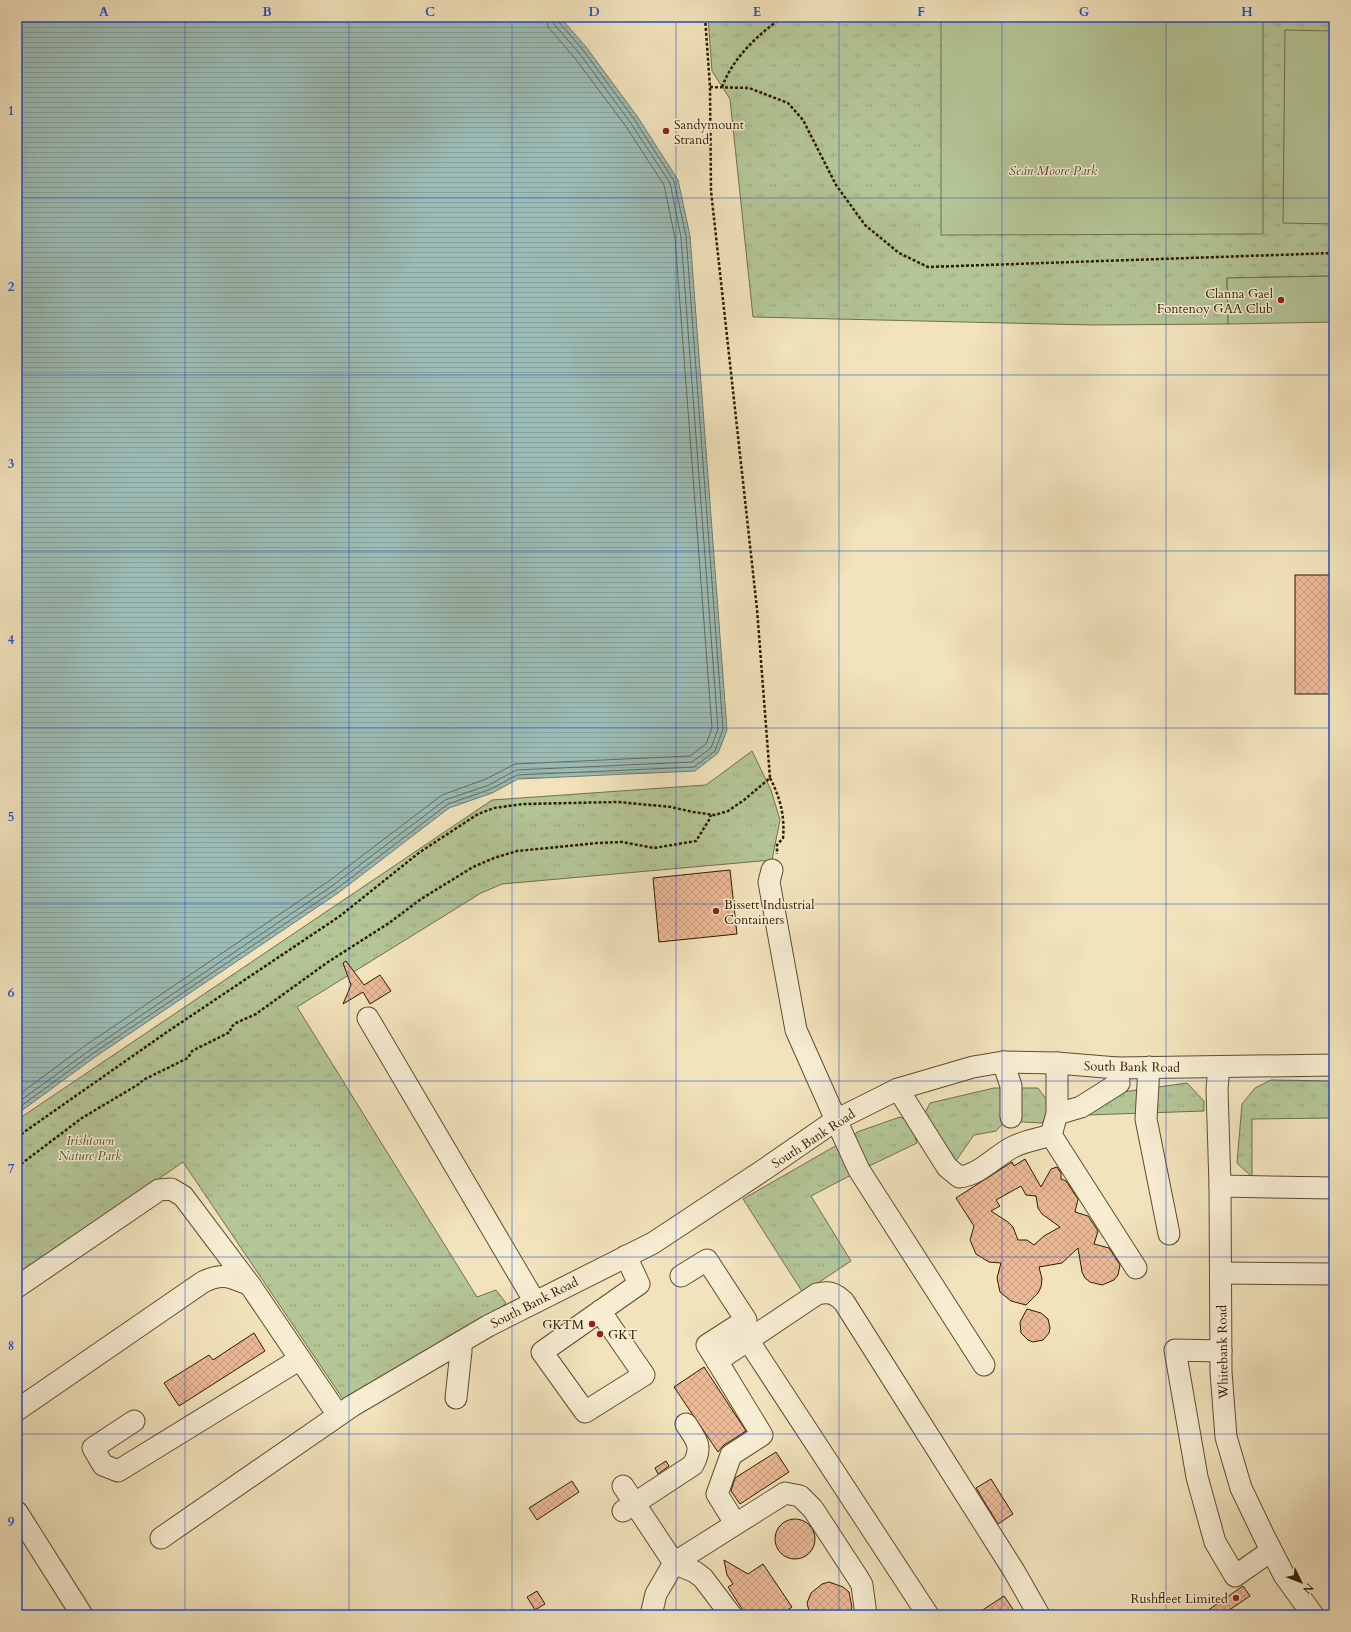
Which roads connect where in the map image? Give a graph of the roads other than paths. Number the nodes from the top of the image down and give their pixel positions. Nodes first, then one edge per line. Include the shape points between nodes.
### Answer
1 (772, 870) road end
2 (368, 1018) dead end
3 (1003, 1062) junction
4 (1057, 1063) junction
5 (1334, 1065) edge
6 (1149, 1067) junction
7 (1219, 1067) junction
8 (1117, 1068) junction
9 (898, 1089) junction
10 (1057, 1114) junction
11 (1011, 1117) dead end
12 (836, 1120) junction
13 (1051, 1135) junction
14 (1220, 1186) junction
15 (1334, 1188) edge
16 (1168, 1234) dead end
17 (626, 1256) junction
18 (1136, 1268) dead end
19 (1220, 1273) junction
20 (1334, 1274) edge
21 (681, 1276) dead end
22 (250, 1286) junction
23 (17, 1287) edge
24 (535, 1302) junction
25 (600, 1311) junction
26 (748, 1340) junction
27 (461, 1342) junction
28 (1221, 1351) junction
29 (300, 1359) junction
30 (717, 1361) junction
31 (984, 1365) dead end
32 (456, 1398) dead end
33 (17, 1410) edge
34 (343, 1412) junction
35 (134, 1421) dead end
36 (686, 1424) dead end
37 (623, 1486) dead end
38 (628, 1507) junction
39 (17, 1512) edge
40 (736, 1523) junction
41 (161, 1538) dead end
42 (1271, 1551) junction
43 (674, 1563) junction
44 (82, 1615) edge
45 (651, 1615) edge
46 (730, 1615) edge
47 (866, 1615) edge
48 (928, 1615) edge
49 (1039, 1615) edge
50 (1313, 1615) edge

1 - 12 street via 769,882 796,1030
2 - 24 street
3 - 4 street, South Bank Road
3 - 9 street, South Bank Road via 974,1067
3 - 11 street via 1011,1086
4 - 8 street, South Bank Road
4 - 10 street
5 - 7 street, South Bank Road
6 - 7 street, South Bank Road
6 - 8 street, South Bank Road
6 - 16 street via 1146,1119
7 - 14 street, Whitebank Road via 1217,1089
8 - 10 street via 1119,1083 1081,1107
9 - 12 street, South Bank Road
9 - 13 street via 947,1167 959,1177 967,1176 1013,1147
10 - 13 street
12 - 17 street, South Bank Road via 666,1234
12 - 31 street via 859,1170
13 - 18 street
14 - 15 street
14 - 19 street, Whitebank Road
17 - 24 street, South Bank Road
17 - 25 street via 639,1284
19 - 20 street
19 - 28 street, Whitebank Road
21 - 30 street via 707,1260 746,1320 707,1346
22 - 23 street via 183,1196 170,1189 159,1190
22 - 29 street
22 - 33 street via 230,1276 213,1277 203,1282
24 - 27 street, South Bank Road
25 - 25 street via 542,1352 585,1412 644,1374
26 - 30 street
26 - 48 street
26 - 49 street via 817,1294 828,1292 837,1295 844,1302
27 - 32 street
27 - 34 street, South Bank Road
28 - 42 street, Whitebank Road via 1226,1437 1241,1488
28 - 42 street via 1175,1350 1197,1477 1215,1542 1235,1576
29 - 34 street
29 - 35 street via 118,1471 103,1465 93,1448
30 - 40 street via 762,1435 731,1455 717,1494
34 - 41 street, South Bank Road
36 - 38 street via 698,1442 698,1456 693,1465
37 - 38 street
38 - 43 street
39 - 44 street
40 - 43 street
40 - 47 street via 778,1495 784,1493 800,1496 813,1508 862,1585
42 - 50 street, Whitebank Road via 1284,1575
43 - 45 street via 656,1594
43 - 46 street via 703,1578

